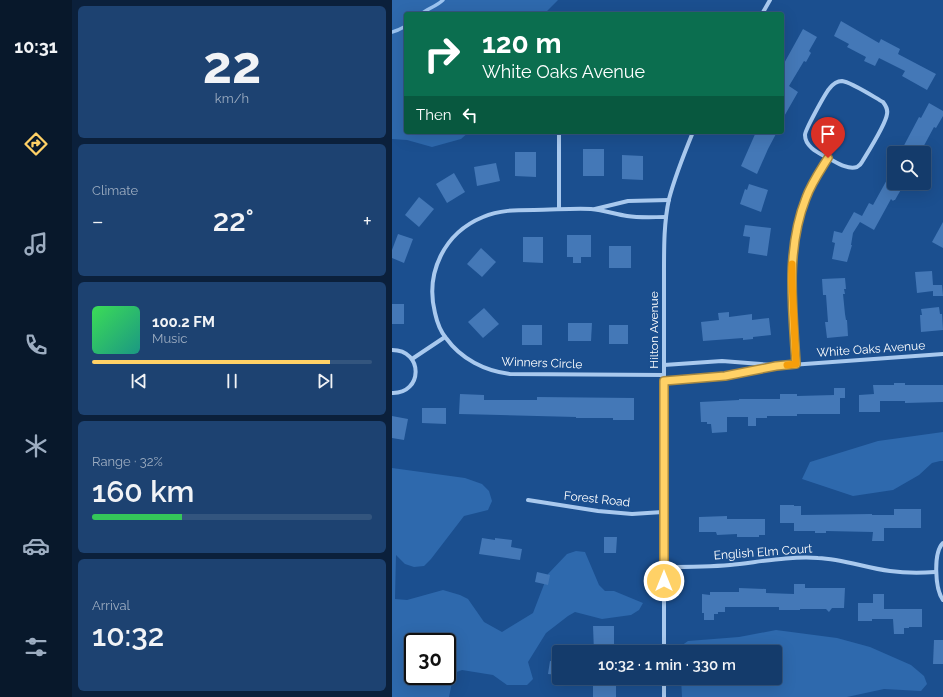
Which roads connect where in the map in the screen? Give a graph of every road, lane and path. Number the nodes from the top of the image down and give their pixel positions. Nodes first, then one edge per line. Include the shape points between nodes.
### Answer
1 (770, 0) edge
2 (763, 12) edge
3 (559, 134) edge
4 (692, 134) edge
5 (828, 158) junction
6 (669, 200) junction
7 (559, 209) junction
8 (592, 209) junction
9 (666, 217) junction
10 (445, 337) junction
11 (392, 350) edge
12 (943, 354) edge
13 (412, 359) junction
14 (796, 364) junction
15 (664, 365) junction
16 (776, 366) junction
17 (664, 375) junction
18 (664, 381) junction
19 (392, 393) edge
20 (528, 500) dead end
21 (664, 512) junction
22 (943, 543) edge
23 (664, 567) junction
24 (935, 572) junction
25 (943, 600) edge
26 (664, 645) edge
27 (664, 685) edge
28 (664, 697) edge

1 - 2 street
3 - 7 street
4 - 6 street, Hilton Avenue
5 - 5 street via 850,167 857,167 862,162 888,114 883,102 849,83 836,83 829,88 805,135 813,150
5 - 14 street via 806,197 794,239 792,281
6 - 8 street, Winners Circle via 628,201
6 - 9 street, Hilton Avenue
7 - 8 street, Winners Circle
7 - 10 street, Winners Circle via 494,213 474,220 451,240 440,257 432,287 434,308
8 - 9 street, Winners Circle via 629,216
9 - 15 street, Hilton Avenue
10 - 13 street
10 - 17 street, Winners Circle via 473,363 500,373
11 - 13 street via 400,350
12 - 14 street, White Oaks Avenue
13 - 19 street via 416,369 412,383 405,390
14 - 16 street, White Oaks Avenue
15 - 16 street, White Oaks Avenue via 722,361
15 - 17 street, Hilton Avenue
16 - 18 street, White Oaks Avenue via 725,376
17 - 18 street, Hilton Avenue
18 - 21 street, Hilton Avenue
20 - 21 street, Forest Road via 632,514
21 - 23 street, Hilton Avenue
22 - 24 street via 938,552
23 - 24 street, English Elm Court via 701,567 818,558 905,573
23 - 26 street, Hilton Avenue
24 - 25 street via 938,590
27 - 28 street

